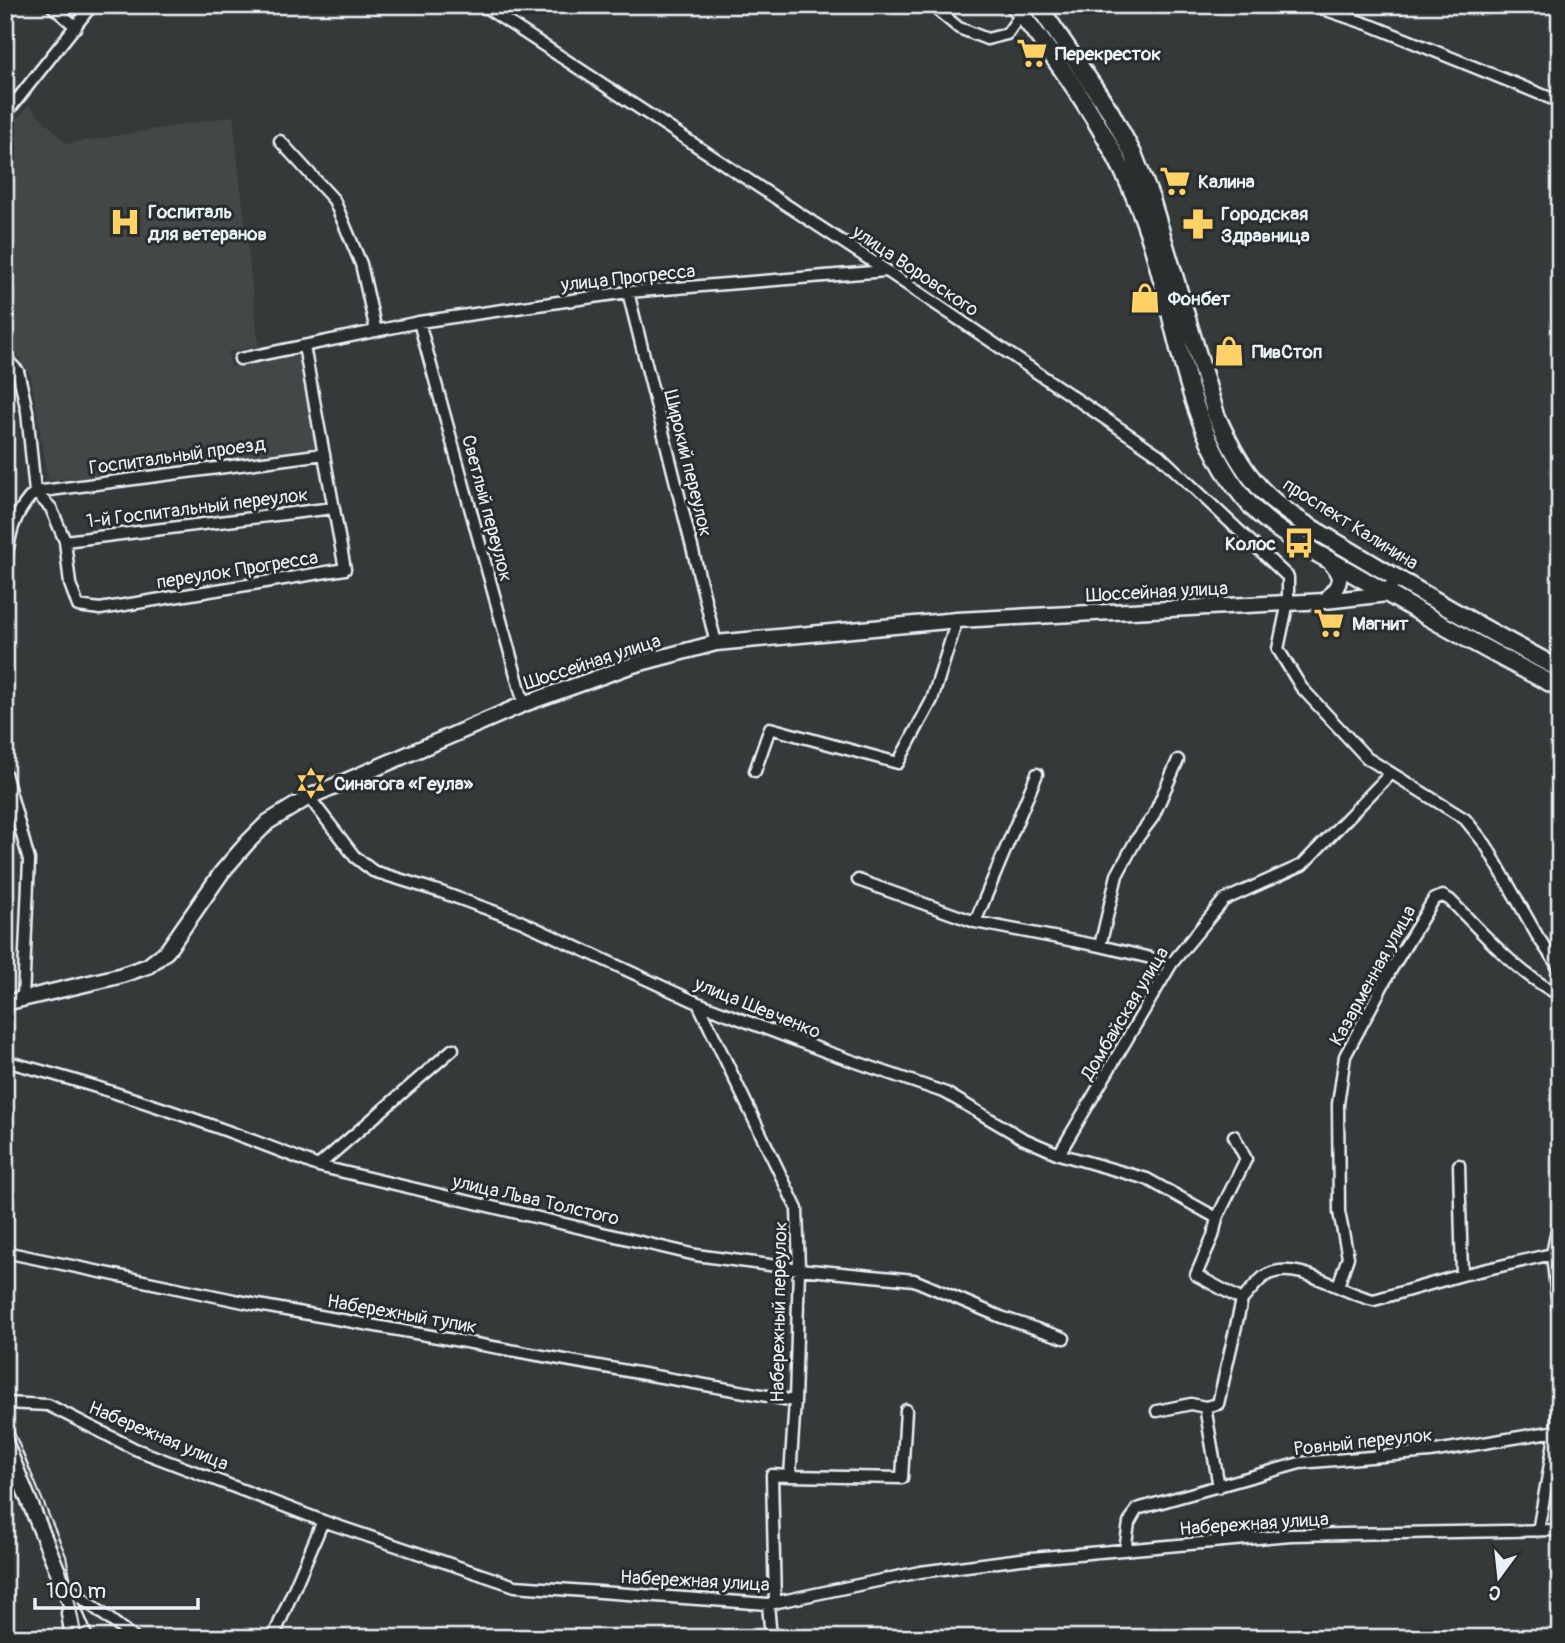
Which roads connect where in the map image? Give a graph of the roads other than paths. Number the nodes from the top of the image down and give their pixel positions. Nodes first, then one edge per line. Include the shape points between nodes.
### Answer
1 (51, 5) edge
2 (92, 5) edge
3 (482, 5) edge
4 (931, 5) edge
5 (1038, 5) edge
6 (1311, 5) edge
7 (1020, 8) edge
8 (76, 27) junction
9 (1560, 102) edge
10 (5, 115) edge
11 (280, 141) dead end
12 (887, 271) junction
13 (628, 292) junction
14 (419, 322) junction
15 (376, 331) junction
16 (304, 346) junction
17 (5, 358) edge
18 (240, 359) dead end
19 (324, 454) junction
20 (35, 492) junction
21 (333, 508) junction
22 (65, 541) junction
23 (1327, 559) junction
24 (5, 569) edge
25 (1396, 578) junction
26 (1387, 594) junction
27 (1325, 601) junction
28 (1288, 602) junction
29 (957, 620) junction
30 (716, 643) junction
31 (1560, 669) edge
32 (1560, 688) edge
33 (524, 704) junction
34 (1178, 760) dead end
35 (755, 771) dead end
36 (5, 773) edge
37 (1391, 773) junction
38 (1037, 774) dead end
39 (309, 797) junction
40 (858, 880) dead end
41 (975, 922) junction
42 (1100, 946) junction
43 (1172, 963) junction
44 (1560, 969) edge
45 (1560, 995) edge
46 (23, 998) junction
47 (5, 1003) edge
48 (698, 1003) junction
49 (453, 1049) dead end
50 (5, 1061) edge
51 (1234, 1136) dead end
52 (1059, 1154) junction
53 (1459, 1165) dead end
54 (318, 1166) junction
55 (1560, 1215) edge
56 (1217, 1217) junction
57 (1557, 1235) edge
58 (5, 1252) edge
59 (1552, 1254) junction
60 (799, 1269) junction
61 (1462, 1275) junction
62 (1338, 1286) junction
63 (1242, 1300) junction
64 (1560, 1326) edge
65 (1064, 1338) dead end
66 (1560, 1381) edge
67 (795, 1401) junction
68 (5, 1403) edge
69 (1205, 1407) junction
70 (906, 1410) dead end
71 (1157, 1411) dead end
72 (1558, 1419) edge
73 (1556, 1431) junction
74 (5, 1442) edge
75 (790, 1476) junction
76 (1219, 1488) junction
77 (323, 1521) junction
78 (1560, 1530) edge
79 (1538, 1531) junction
80 (1125, 1550) junction
81 (64, 1584) junction
82 (772, 1604) junction
83 (72, 1638) edge
84 (85, 1638) edge
85 (134, 1638) edge
86 (274, 1638) edge
87 (771, 1638) edge

1 - 8 street
2 - 8 street
3 - 12 street, улица Воровского
4 - 7 street via 959,28 987,39 1007,34
5 - 25 main road, проспект Калинина via 1110,111 1134,156 1230,447 1261,489 1283,509
6 - 9 street
7 - 23 main road via 1091,115 1140,208 1192,392 1222,467 1270,523
8 - 10 street
11 - 15 street via 334,200 361,264
12 - 13 street, улица Прогресса
12 - 28 street, улица Воровского via 1159,455 1288,577
13 - 14 street, улица Прогресса
13 - 30 street, Широкий переулок
14 - 15 street, улица Прогресса
14 - 33 street, Светлый переулок
15 - 16 street, улица Прогресса
16 - 18 street, улица Прогресса
16 - 19 street, переулок Прогресса
17 - 20 street via 18,371 21,384
19 - 20 street, Госпитальный проезд
19 - 21 street, переулок Прогресса
20 - 22 street via 51,508
20 - 24 street via 20,506
21 - 22 street, 1-й Госпитальный переулок
21 - 22 street, переулок Прогресса via 345,569 100,609 78,606 70,584
23 - 26 main road
23 - 27 main road via 1339,572 1340,581
25 - 26 main road
25 - 31 main road, проспект Калинина
26 - 27 main road, Шоссейная улица
26 - 32 main road
27 - 28 main road, Шоссейная улица
28 - 29 main road, Шоссейная улица
28 - 37 street via 1278,649 1301,687 1367,758
29 - 30 main road, Шоссейная улица
29 - 35 street via 932,700 898,763 771,729
30 - 33 main road, Шоссейная улица via 633,665
33 - 39 main road, Шоссейная улица
34 - 42 street via 1153,817 1116,875
36 - 46 street via 29,860
37 - 43 street, Домбайская улица via 1303,865 1224,900
37 - 44 street via 1465,819 1486,845
38 - 41 street
39 - 46 main road, Шоссейная улица via 268,822 247,843 167,951 148,966
39 - 48 street, улица Шевченко via 355,857 373,871 520,921
40 - 41 street
41 - 42 street
42 - 43 street
43 - 52 street, Домбайская улица
45 - 62 street, Казарменная улица via 1533,981 1443,896 1434,899 1345,1056 1338,1104 1339,1212 1348,1257
46 - 47 main road, Шоссейная улица
48 - 52 street, улица Шевченко via 946,1093
48 - 60 street, Набережный переулок via 797,1209
49 - 54 street
50 - 54 street, улица Льва Толстого via 72,1079
51 - 56 street via 1246,1159
52 - 56 street, улица Шевченко via 1147,1179
53 - 61 street
54 - 60 street, улица Льва Толстого via 696,1255
55 - 57 street
56 - 63 street via 1196,1275
57 - 59 street
58 - 67 street, Набережный тупик via 258,1305
59 - 61 street
59 - 64 street
60 - 65 street, улица Льва Толстого via 914,1280
60 - 67 street, Набережный переулок
61 - 62 street via 1374,1300
62 - 63 street via 1321,1277 1285,1272 1266,1276
63 - 69 street via 1218,1404
66 - 72 street
67 - 75 street, Набережный переулок
68 - 77 street, Набережная улица via 48,1405 135,1449
69 - 71 street via 1191,1404
69 - 76 street
70 - 75 street via 902,1478
72 - 73 street
73 - 76 street, Ровный переулок via 1430,1452 1300,1463
73 - 79 street
74 - 81 main road
75 - 82 street via 772,1475
76 - 80 street, Ровный переулок via 1137,1509 1129,1522
77 - 82 street, Набережная улица via 515,1586
77 - 86 street
78 - 79 street, Набережная улица
79 - 80 street, Набережная улица via 1291,1535
80 - 82 street, Набережная улица via 920,1572
81 - 83 main road
81 - 84 main road
81 - 85 street
82 - 87 street

